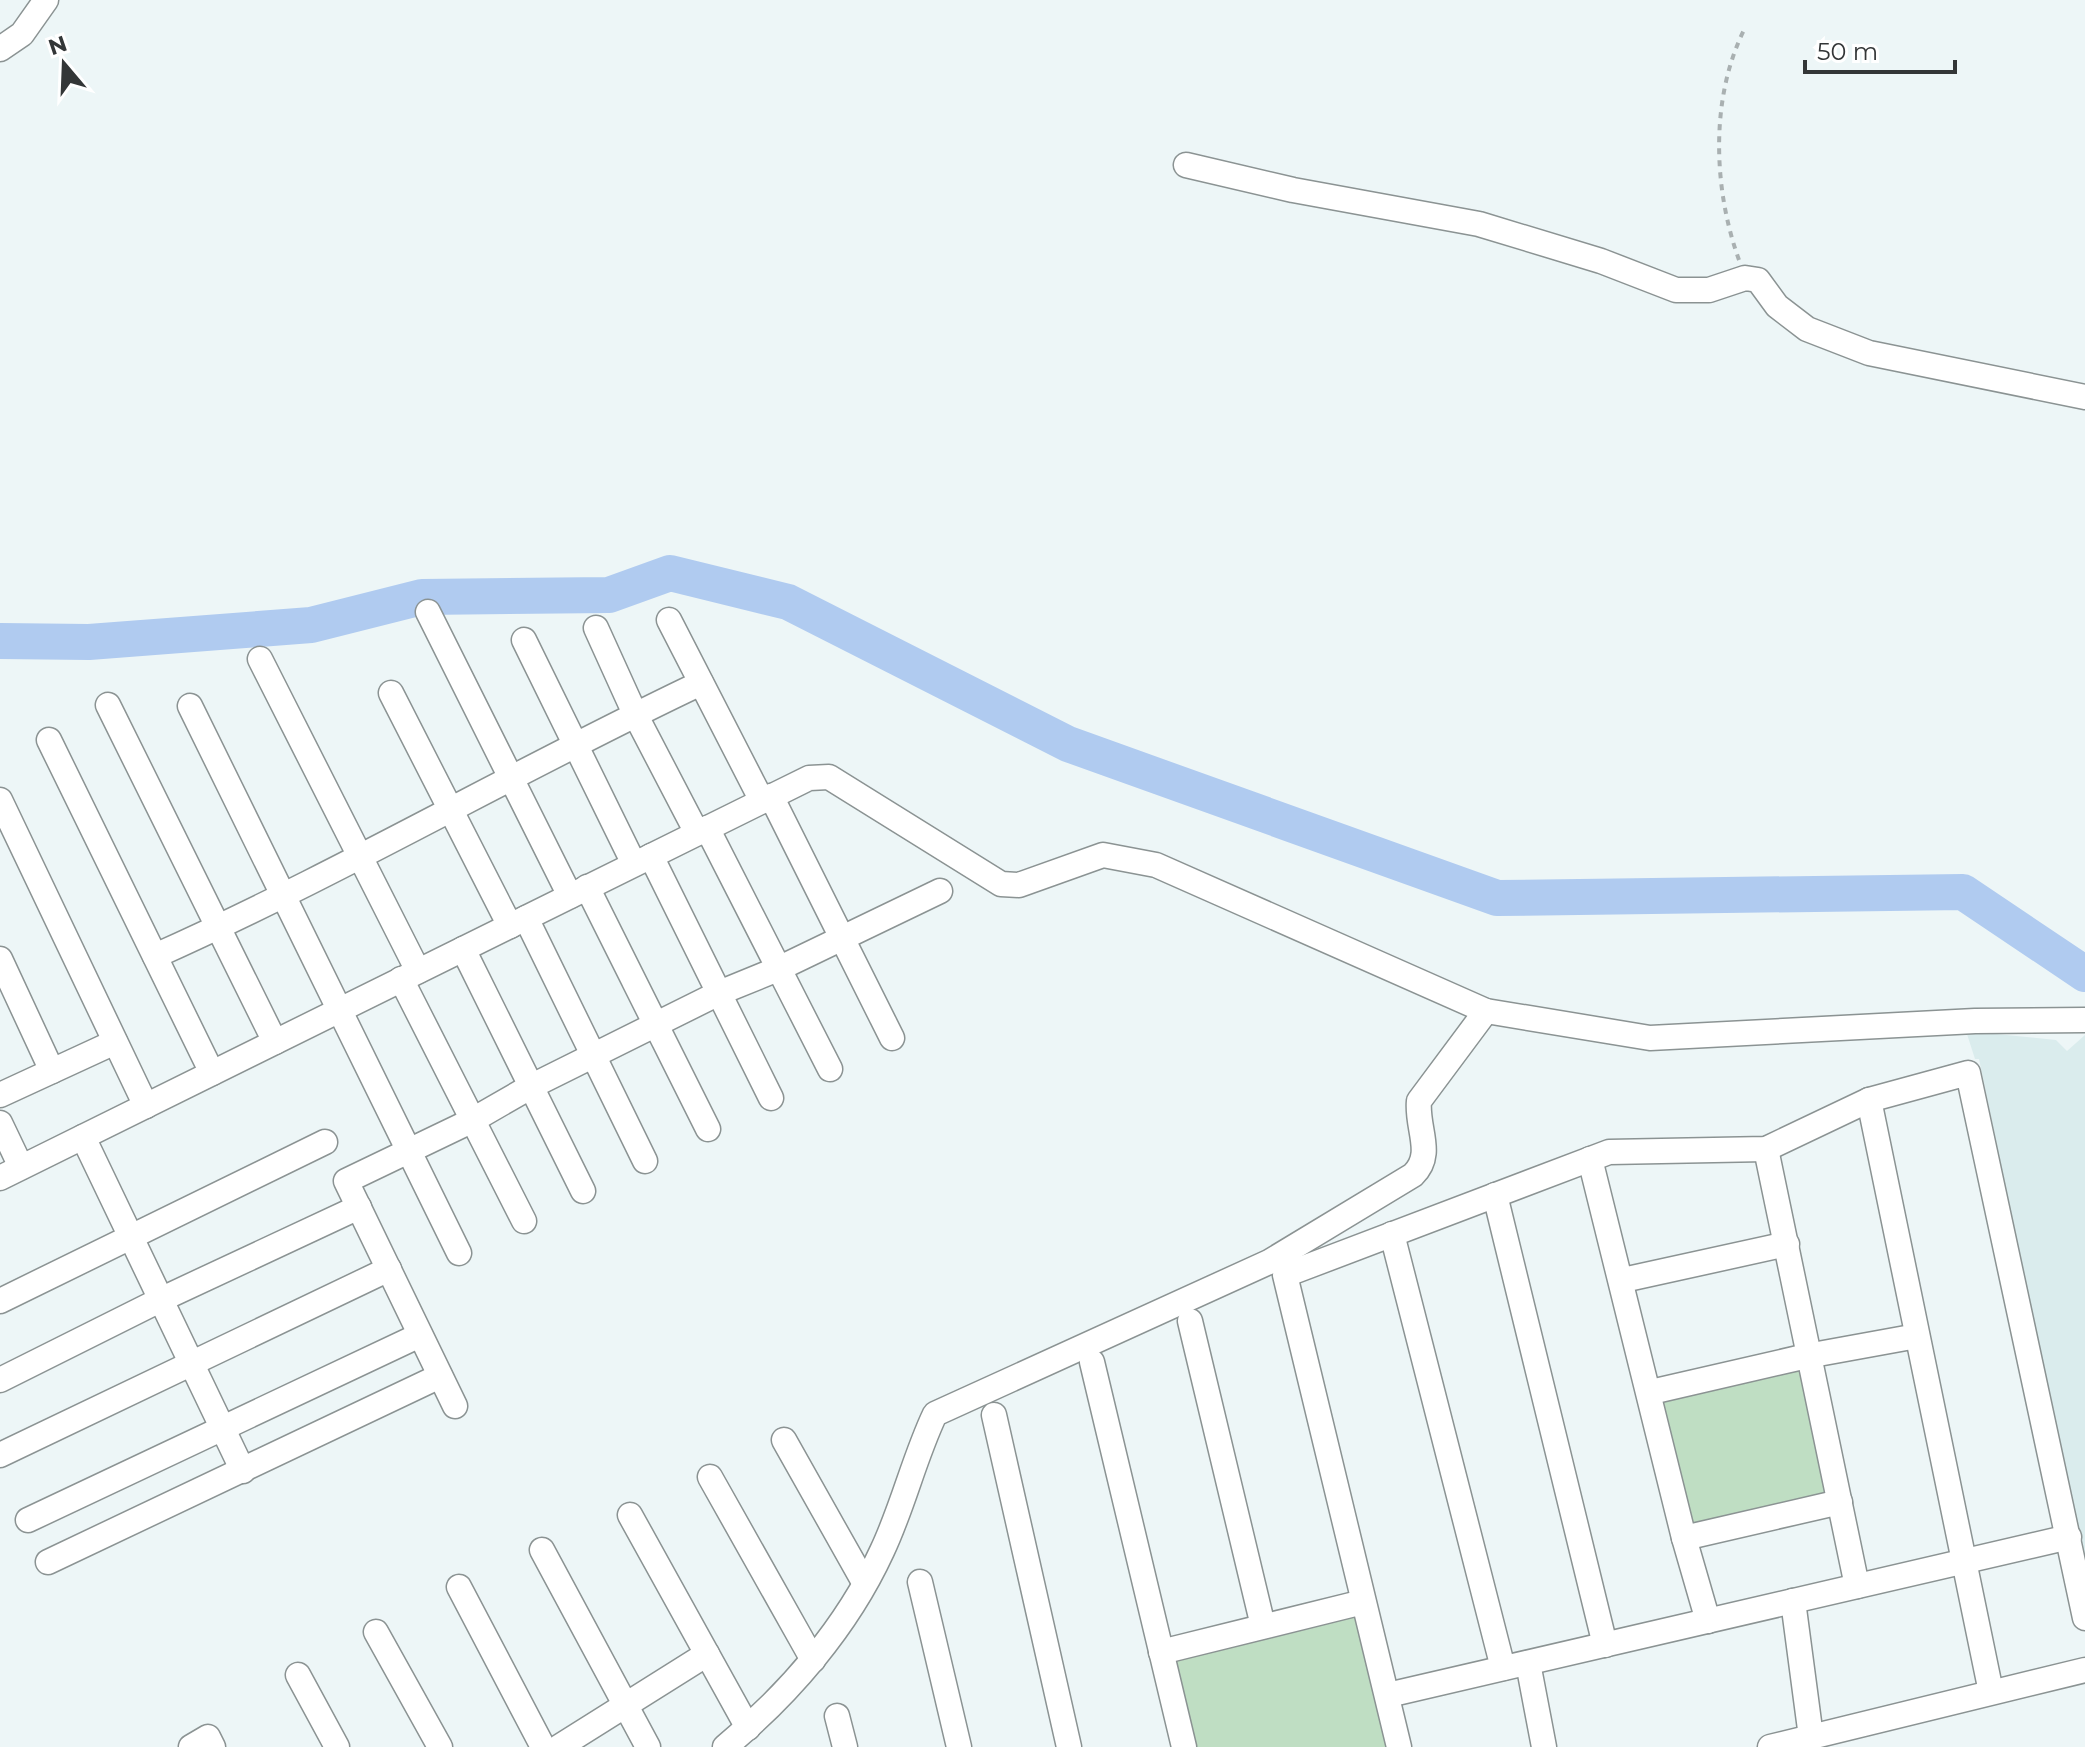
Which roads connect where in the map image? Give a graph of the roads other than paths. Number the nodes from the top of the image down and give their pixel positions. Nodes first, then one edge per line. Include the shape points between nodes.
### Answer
1 (46, 0) edge
2 (0, 49) edge
3 (1186, 165) dead end
4 (2085, 397) edge
5 (428, 612) dead end
6 (669, 620) dead end
7 (596, 628) dead end
8 (524, 640) dead end
9 (260, 659) dead end
10 (701, 683) junction
11 (391, 693) dead end
12 (108, 705) dead end
13 (190, 706) dead end
14 (635, 714) junction
15 (49, 740) dead end
16 (573, 743) junction
17 (509, 776) junction
18 (766, 799) junction
19 (450, 807) junction
20 (2, 808) edge
21 (702, 831) junction
22 (358, 856) junction
23 (642, 860) junction
24 (940, 891) dead end
25 (579, 892) junction
26 (285, 895) junction
27 (518, 922) junction
28 (218, 928) junction
29 (842, 938) junction
30 (463, 949) junction
31 (155, 956) junction
32 (0, 959) edge
33 (778, 969) junction
34 (410, 975) junction
35 (719, 993) junction
36 (340, 1009) junction
37 (1486, 1011) junction
38 (2085, 1020) edge
39 (655, 1025) junction
40 (892, 1038) dead end
41 (115, 1042) junction
42 (275, 1042) junction
43 (593, 1056) junction
44 (830, 1069) dead end
45 (52, 1071) junction
46 (212, 1073) junction
47 (530, 1087) junction
48 (0, 1095) edge
49 (771, 1098) dead end
50 (1869, 1100) junction
51 (146, 1106) junction
52 (471, 1121) junction
53 (0, 1123) edge
54 (708, 1129) dead end
55 (83, 1137) junction
56 (325, 1142) dead end
57 (409, 1149) junction
58 (1766, 1149) junction
59 (1590, 1159) junction
60 (645, 1161) dead end
61 (11, 1173) edge
62 (583, 1191) dead end
63 (1495, 1195) junction
64 (359, 1207) junction
65 (524, 1221) dead end
66 (1392, 1234) junction
67 (131, 1237) junction
68 (1787, 1244) junction
69 (459, 1253) dead end
70 (389, 1269) junction
71 (1623, 1280) junction
72 (160, 1300) junction
73 (0, 1301) edge
74 (1190, 1321) dead end
75 (420, 1335) junction
76 (1917, 1336) junction
77 (1807, 1356) junction
78 (194, 1361) junction
79 (1092, 1362) dead end
80 (440, 1376) junction
81 (0, 1380) edge
82 (1651, 1392) junction
83 (455, 1406) dead end
84 (994, 1415) dead end
85 (224, 1426) junction
86 (784, 1440) dead end
87 (0, 1455) edge
88 (243, 1471) junction
89 (710, 1477) dead end
90 (1840, 1502) junction
91 (630, 1515) dead end
92 (28, 1520) dead end
93 (2069, 1537) junction
94 (1684, 1538) junction
95 (542, 1550) dead end
96 (1965, 1561) junction
97 (48, 1562) dead end
98 (864, 1582) junction
99 (920, 1582) dead end
100 (1857, 1586) junction
101 (459, 1587) dead end
102 (1793, 1601) junction
103 (1363, 1602) junction
104 (2085, 1618) edge
105 (1708, 1621) junction
106 (1263, 1626) junction
107 (376, 1632) dead end
108 (1605, 1645) junction
109 (1161, 1652) junction
110 (707, 1654) junction
111 (813, 1660) junction
112 (1528, 1663) junction
113 (1503, 1668) junction
114 (2085, 1670) edge
115 (298, 1675) dead end
116 (1991, 1692) junction
117 (1388, 1695) junction
118 (627, 1707) junction
119 (837, 1716) dead end
120 (748, 1728) junction
121 (1828, 1738) edge
122 (337, 1747) edge
123 (440, 1747) edge
124 (543, 1747) edge
125 (559, 1747) edge
126 (648, 1747) edge
127 (725, 1747) edge
128 (845, 1747) edge
129 (959, 1747) edge
130 (1069, 1747) edge
131 (1184, 1747) edge
132 (1399, 1747) edge
133 (1544, 1747) edge
134 (1770, 1747) edge

1 - 2 street via 22,34
3 - 4 street via 1479,224 1676,290 1758,280 1777,306 1807,329 1869,353
5 - 17 street
6 - 10 street
7 - 14 street
8 - 16 street
9 - 22 street
10 - 14 street
10 - 18 street
11 - 19 street
12 - 28 street
13 - 26 street
14 - 16 street
14 - 21 street
15 - 31 street
16 - 17 street
16 - 23 street
17 - 19 street
17 - 25 street
18 - 21 street
18 - 29 street
18 - 37 street via 809,778 829,777 1001,884 1019,885 1103,855 1156,865
19 - 22 street
19 - 27 street
20 - 41 street
21 - 23 street
21 - 33 street
22 - 26 street
22 - 34 street
23 - 25 street
23 - 35 street
24 - 29 street
25 - 27 street
25 - 39 street
26 - 28 street
26 - 36 street
27 - 30 street
27 - 43 street
28 - 31 street
28 - 42 street
29 - 33 street
29 - 40 street
30 - 34 street
30 - 47 street
31 - 46 street
32 - 45 street
33 - 35 street
33 - 44 street
34 - 36 street
34 - 52 street
35 - 39 street
35 - 49 street
36 - 42 street
36 - 57 street
37 - 38 street via 1650,1038
37 - 98 street via 1419,1101 1417,1117 1426,1151 1413,1175 1269,1262 935,1414 882,1552
39 - 43 street
39 - 54 street
41 - 45 street
41 - 51 street
42 - 46 street
43 - 47 street
43 - 60 street
45 - 48 street
46 - 51 street
47 - 52 street
47 - 62 street
50 - 58 street
50 - 76 street
50 - 93 street via 1968,1073
51 - 55 street
52 - 57 street
52 - 65 street
53 - 61 street
55 - 61 street
55 - 67 street
56 - 67 street
57 - 64 street via 346,1181
57 - 69 street
58 - 59 street via 1609,1152
58 - 68 street
59 - 63 street
59 - 71 street
63 - 66 street
63 - 108 street
64 - 70 street
64 - 72 street
66 - 103 street via 1285,1275
66 - 113 street
67 - 72 street
67 - 73 street
68 - 71 street
68 - 77 street
70 - 75 street
70 - 78 street
71 - 82 street
72 - 78 street
72 - 81 street
74 - 106 street
75 - 80 street
75 - 85 street
76 - 77 street
76 - 96 street
77 - 82 street
77 - 90 street
78 - 85 street
78 - 87 street
79 - 109 street
80 - 83 street
80 - 88 street
82 - 94 street
84 - 130 street
85 - 88 street
85 - 92 street
86 - 98 street
88 - 97 street
89 - 111 street
90 - 94 street
90 - 100 street
91 - 110 street
93 - 96 street
93 - 104 street
94 - 105 street
95 - 118 street
96 - 100 street
96 - 116 street
98 - 111 street
99 - 129 street
100 - 102 street
101 - 124 street
102 - 105 street
102 - 121 street
103 - 106 street
103 - 117 street
105 - 108 street
106 - 109 street
107 - 123 street
108 - 112 street
109 - 131 street
110 - 118 street
110 - 120 street
111 - 120 street
112 - 113 street
112 - 133 street
113 - 117 street
114 - 116 street
115 - 122 street
116 - 121 street
117 - 132 street
118 - 125 street
118 - 126 street
119 - 128 street
120 - 127 street
121 - 134 street

